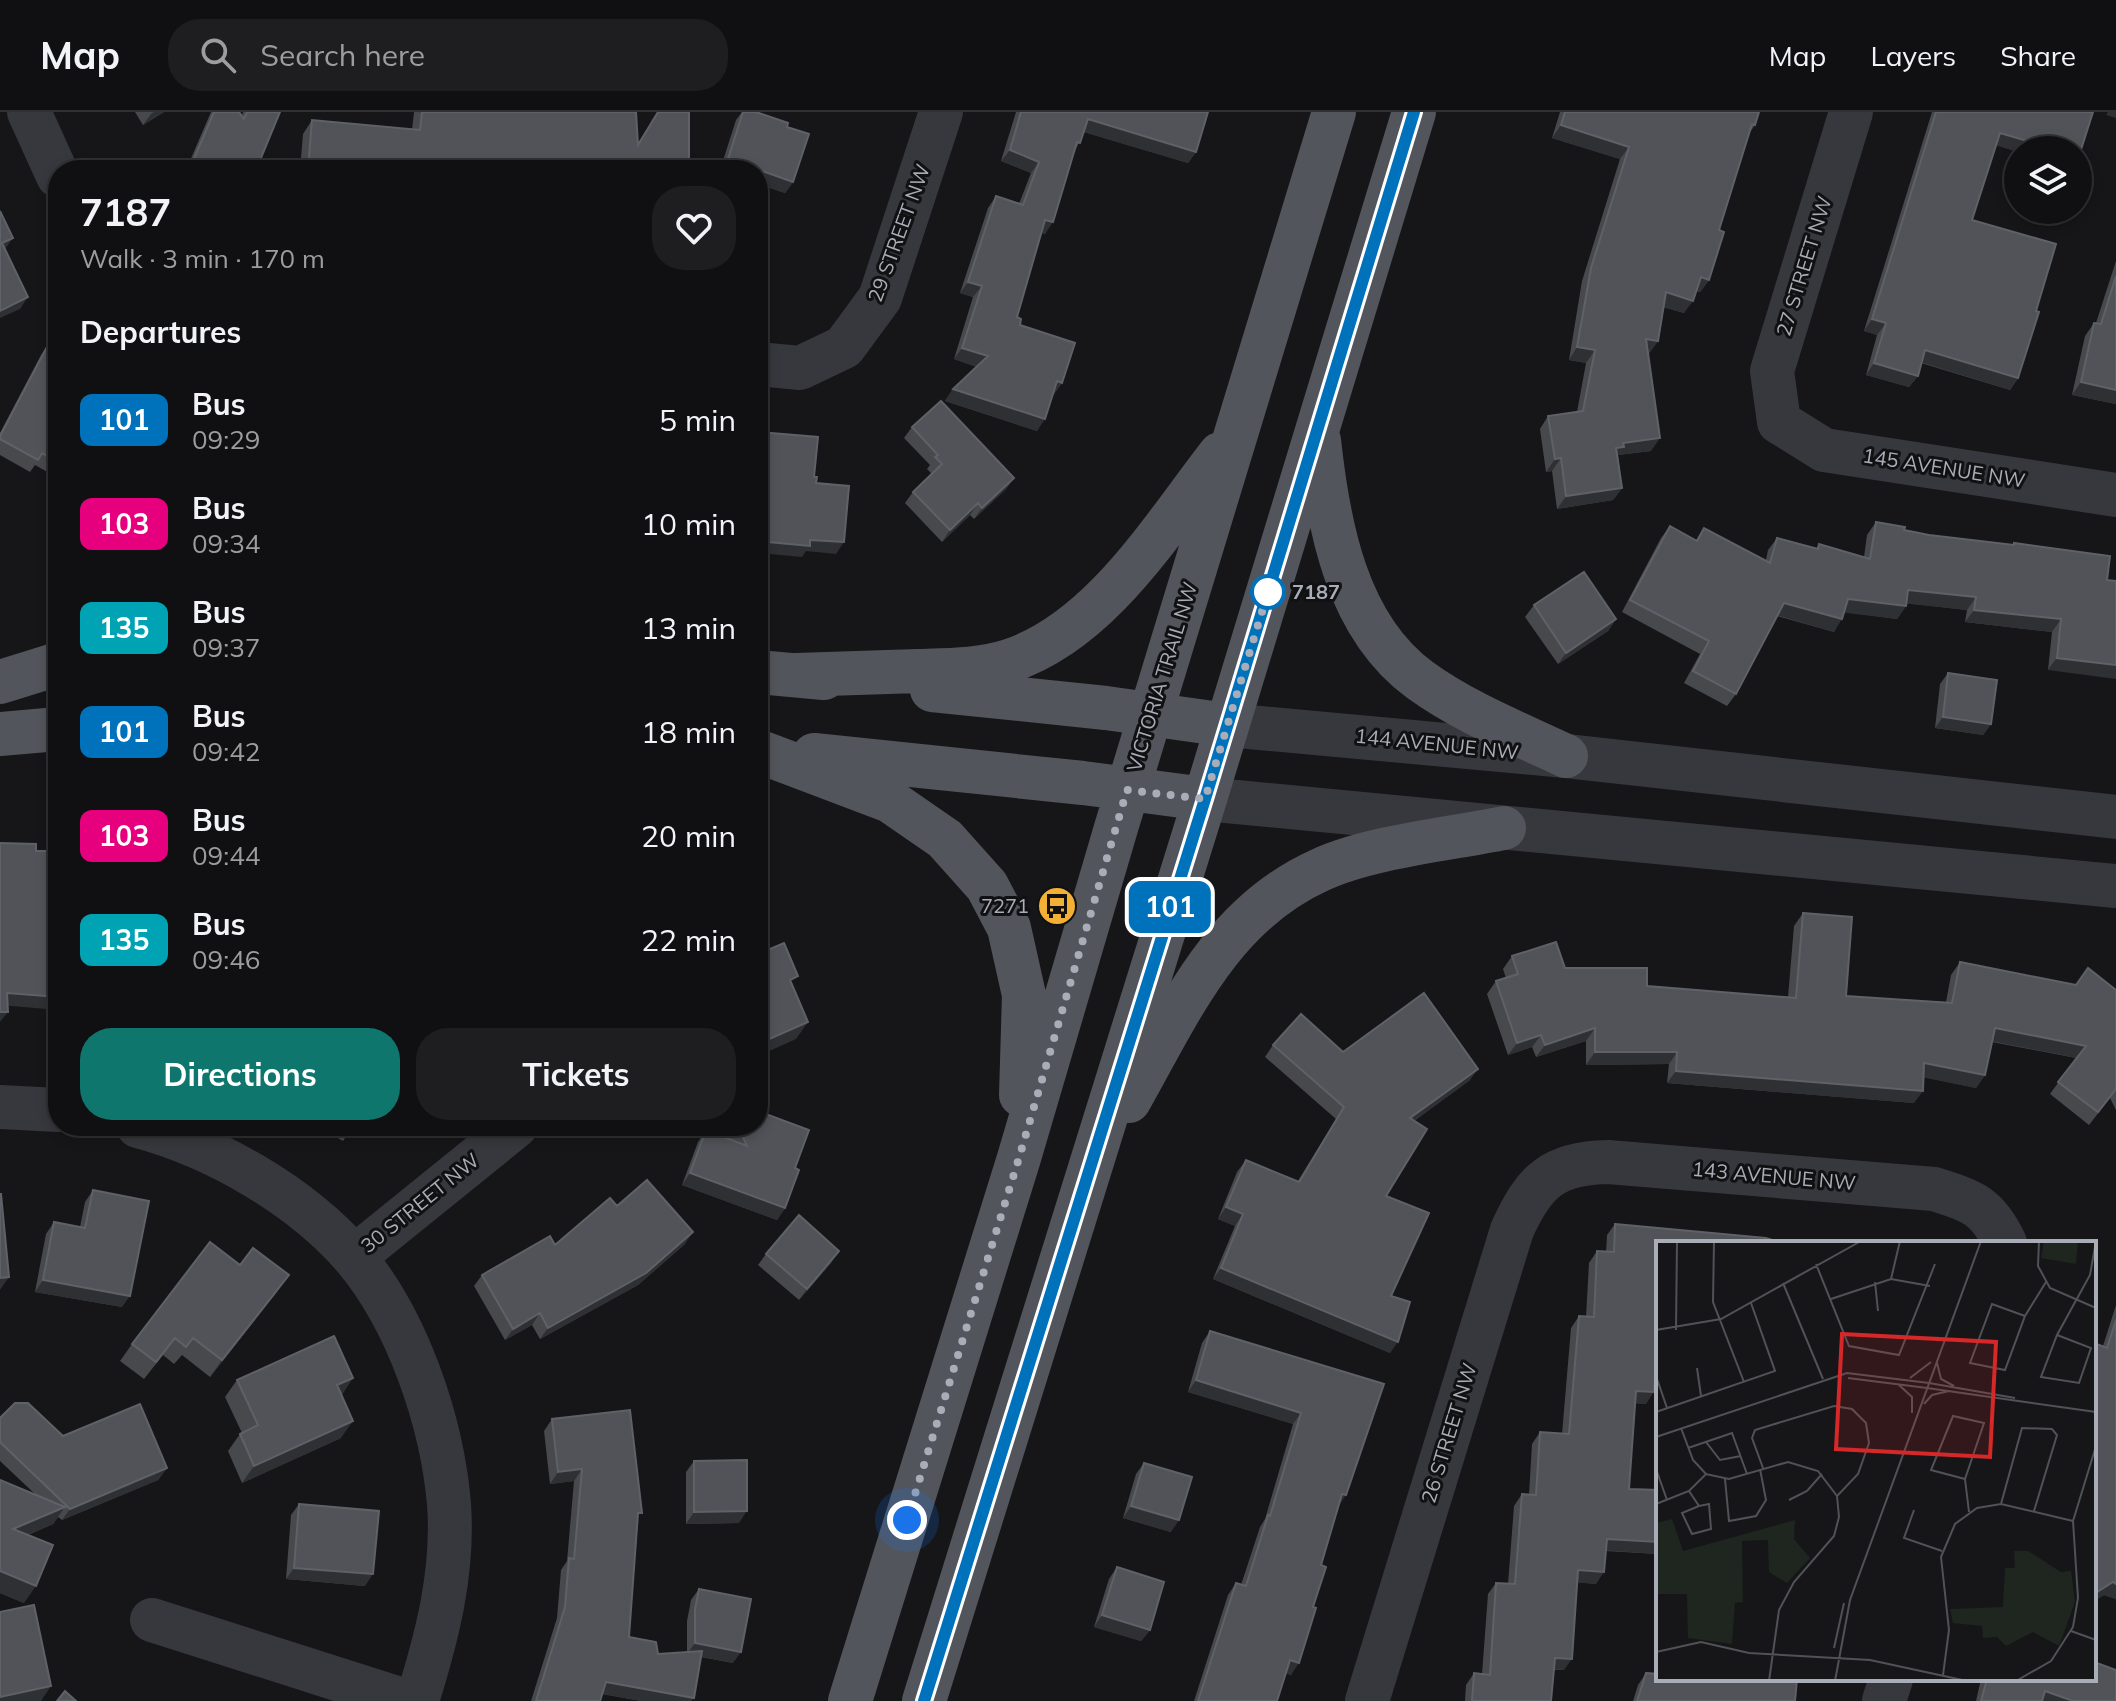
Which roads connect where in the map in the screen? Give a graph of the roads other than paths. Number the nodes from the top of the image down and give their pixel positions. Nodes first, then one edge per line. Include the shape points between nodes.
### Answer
1 (29, 112) edge
2 (941, 112) edge
3 (1334, 112) edge
4 (1414, 112) edge
5 (1851, 112) edge
6 (51, 160) edge
7 (768, 365) edge
8 (1779, 422) joint
9 (1318, 424) junction
10 (1236, 433) junction
11 (2116, 495) edge
12 (48, 667) edge
13 (777, 674) edge
14 (0, 682) edge
15 (1151, 713) junction
16 (1227, 725) junction
17 (48, 730) edge
18 (0, 734) edge
19 (768, 751) edge
20 (768, 754) edge
21 (1566, 756) junction
22 (1127, 790) junction
23 (1205, 799) junction
24 (2116, 817) edge
25 (1504, 828) junction
26 (2116, 886) edge
27 (0, 1107) edge
28 (48, 1109) edge
29 (169, 1136) edge
30 (504, 1136) edge
31 (1019, 1158) junction
32 (1549, 1175) joint
33 (1087, 1176) junction
34 (1999, 1231) edge
35 (354, 1257) junction
36 (152, 1620) dead end
37 (1890, 1681) edge
38 (406, 1701) edge
39 (417, 1701) edge
40 (850, 1701) edge
41 (924, 1701) edge
42 (1367, 1701) edge
43 (1884, 1701) edge

1 - 6 street
2 - 7 street, 29 STREET NW via 880,298 844,347 800,368
3 - 10 main road, VICTORIA TRAIL NW
4 - 9 main road
5 - 8 street, 27 STREET NW via 1772,371
8 - 11 street, 145 AVENUE NW via 1824,450
9 - 16 main road
9 - 21 main road via 1324,483 1341,557 1355,598 1374,630 1418,679
10 - 13 main road via 1136,562 1081,621 1049,645 1008,662 963,669
10 - 15 main road, VICTORIA TRAIL NW
12 - 14 main road
13 - 15 main road, 144 AVENUE NW
15 - 16 main road, 144 AVENUE NW
15 - 22 main road, VICTORIA TRAIL NW
16 - 21 street, 144 AVENUE NW
16 - 23 main road
17 - 18 main road
19 - 22 main road
20 - 31 main road via 890,801 945,839 987,886 1009,928 1024,995
21 - 24 street, 144 AVENUE NW
22 - 23 main road
22 - 31 main road, VICTORIA TRAIL NW
23 - 25 street
23 - 33 main road
25 - 26 street
25 - 33 main road via 1322,868 1283,888 1244,919 1192,990
27 - 28 street
29 - 35 street via 242,1168 281,1193
30 - 35 street, 30 STREET NW
31 - 40 main road, VICTORIA TRAIL NW
32 - 34 street, 143 AVENUE NW via 1587,1162 1608,1162 1934,1189 1979,1207
32 - 42 street, 26 STREET NW via 1524,1203 1512,1230
33 - 41 main road
35 - 39 street, 30 STREET NW via 378,1290 416,1367 444,1460 449,1506 445,1587 436,1641
36 - 38 street
37 - 43 street

